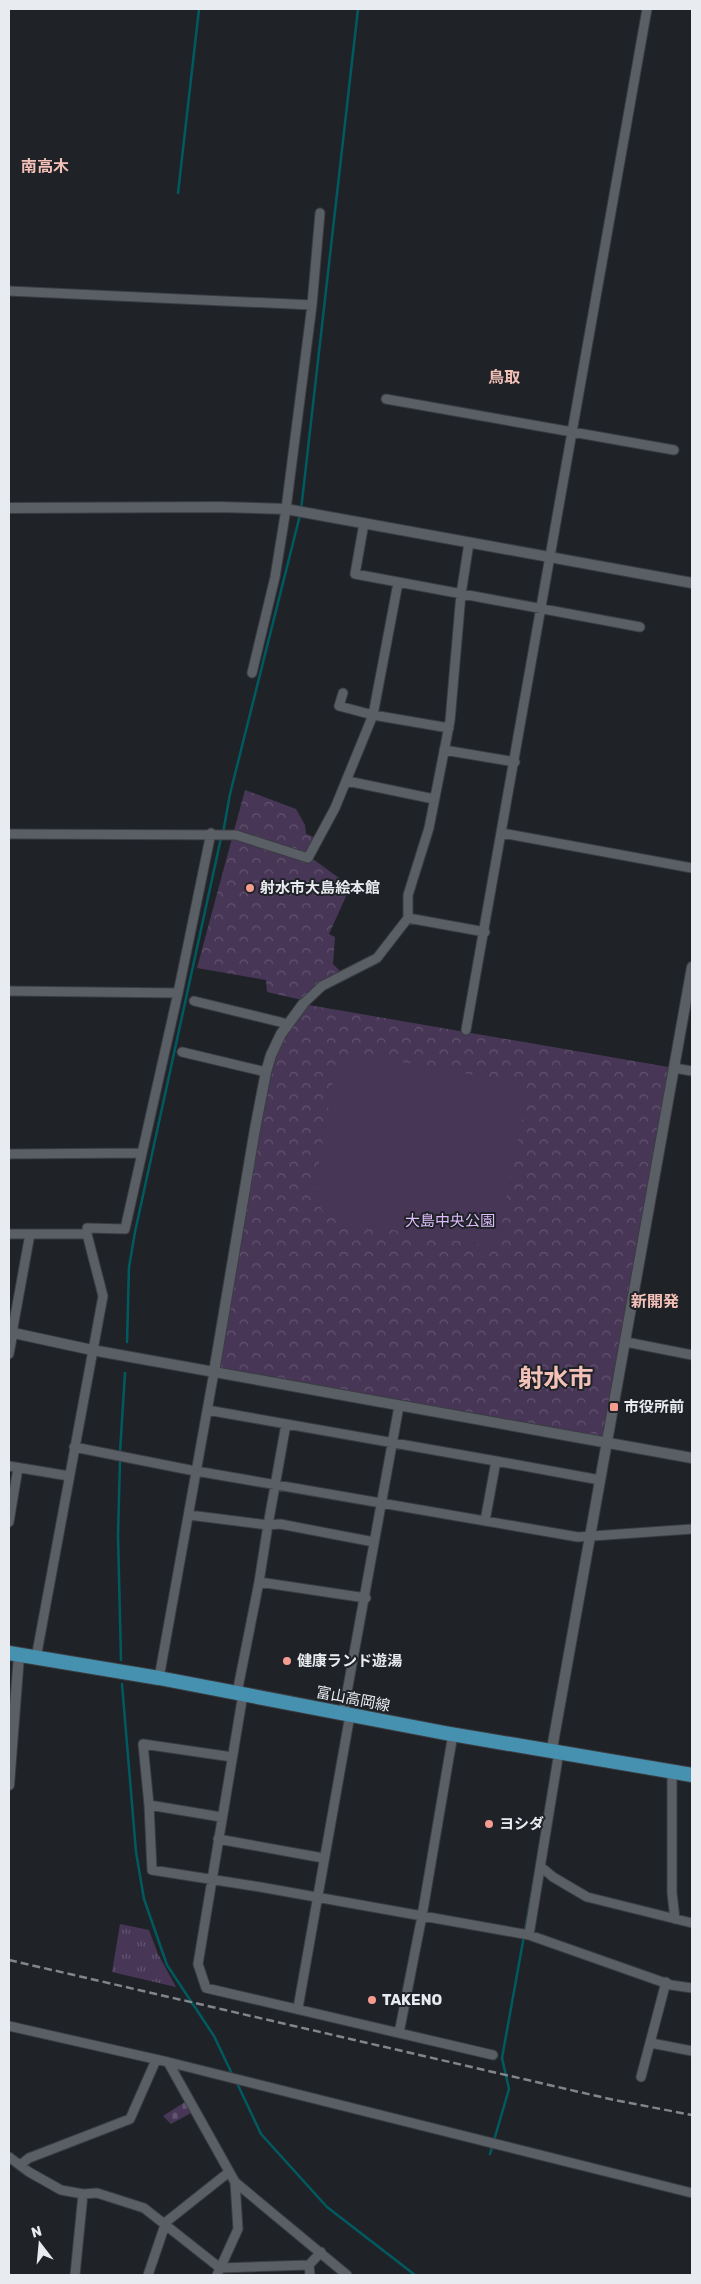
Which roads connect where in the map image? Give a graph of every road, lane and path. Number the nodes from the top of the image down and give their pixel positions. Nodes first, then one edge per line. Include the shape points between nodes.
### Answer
1 (647, 9) edge
2 (320, 213) dead end
3 (9, 291) edge
4 (312, 305) junction
5 (386, 399) dead end
6 (574, 432) junction
7 (674, 450) dead end
8 (9, 508) edge
9 (286, 509) junction
10 (364, 523) junction
11 (469, 543) junction
12 (550, 556) junction
13 (398, 583) junction
14 (692, 583) edge
15 (461, 594) junction
16 (541, 608) junction
17 (640, 627) dead end
18 (252, 673) dead end
19 (343, 693) dead end
20 (372, 715) junction
21 (449, 728) junction
22 (444, 750) junction
23 (515, 762) junction
24 (347, 782) junction
25 (434, 799) junction
26 (211, 833) junction
27 (502, 833) junction
28 (9, 834) edge
29 (692, 868) edge
30 (408, 918) junction
31 (485, 932) junction
32 (692, 967) edge
33 (9, 991) edge
34 (178, 993) junction
35 (194, 1001) dead end
36 (303, 1004) joint
37 (288, 1024) junction
38 (466, 1030) dead end
39 (182, 1052) dead end
40 (674, 1068) junction
41 (692, 1071) edge
42 (266, 1072) junction
43 (141, 1153) junction
44 (9, 1154) edge
45 (87, 1228) dead end
46 (9, 1234) edge
47 (30, 1234) junction
48 (11, 1333) edge
49 (626, 1342) junction
50 (92, 1350) junction
51 (9, 1354) edge
52 (692, 1354) edge
53 (214, 1372) junction
54 (399, 1406) junction
55 (207, 1410) junction
56 (286, 1424) junction
57 (392, 1443) junction
58 (608, 1444) junction
59 (74, 1447) junction
60 (692, 1458) edge
61 (496, 1461) junction
62 (14, 1467) edge
63 (197, 1470) junction
64 (68, 1476) junction
65 (600, 1480) junction
66 (276, 1484) junction
67 (381, 1503) junction
68 (189, 1515) junction
69 (485, 1521) junction
70 (9, 1522) edge
71 (268, 1525) junction
72 (692, 1530) edge
73 (590, 1537) junction
74 (374, 1542) junction
75 (259, 1582) junction
76 (366, 1598) junction
77 (14, 1654) edge
78 (36, 1658) junction
79 (159, 1678) junction
80 (240, 1693) junction
81 (347, 1714) junction
82 (453, 1734) junction
83 (10, 1741) edge
84 (554, 1752) junction
85 (232, 1758) junction
86 (672, 1771) junction
87 (692, 1775) edge
88 (9, 1785) edge
89 (150, 1805) junction
90 (222, 1817) junction
91 (218, 1839) junction
92 (323, 1858) junction
93 (541, 1867) junction
94 (211, 1878) junction
95 (318, 1897) junction
96 (422, 1916) junction
97 (675, 1918) junction
98 (692, 1923) edge
99 (528, 1935) junction
100 (666, 1982) junction
101 (692, 1988) edge
102 (298, 2008) junction
103 (9, 2026) edge
104 (399, 2033) junction
105 (650, 2043) junction
106 (692, 2051) edge
107 (493, 2055) dead end
108 (156, 2060) junction
109 (168, 2062) junction
110 (641, 2077) dead end
111 (9, 2157) edge
112 (20, 2166) junction
113 (229, 2172) junction
114 (235, 2182) junction
115 (692, 2193) edge
116 (83, 2194) junction
117 (165, 2223) junction
118 (321, 2252) junction
119 (309, 2265) junction
120 (219, 2272) edge
121 (75, 2275) edge
122 (148, 2275) edge
123 (310, 2275) edge
124 (347, 2275) edge

1 - 6 street
2 - 4 street
3 - 4 street
4 - 9 street
5 - 6 street
6 - 7 street
6 - 12 street
8 - 9 street
9 - 10 street
9 - 18 street via 275,577
10 - 11 street
10 - 13 street via 355,574
11 - 12 street
11 - 15 street
12 - 14 street
12 - 16 street
13 - 15 street
13 - 20 street
15 - 16 street
15 - 21 street
16 - 17 street
16 - 23 street
19 - 20 street via 339,706
20 - 21 street
20 - 24 street
21 - 22 street
22 - 23 street
22 - 25 street
23 - 27 street
24 - 25 street
24 - 26 street via 308,858 236,835
25 - 30 street via 429,828 408,895
26 - 28 street
26 - 34 street
27 - 29 street
27 - 31 street
30 - 31 street
30 - 36 street via 377,958 322,986
31 - 38 street
32 - 40 street
33 - 34 street
34 - 43 street
35 - 37 street
36 - 37 street
37 - 42 street via 271,1055
39 - 42 street
40 - 41 street
40 - 49 street
42 - 53 street
43 - 44 street
43 - 45 street via 124,1229
46 - 47 street
47 - 48 street
47 - 50 street via 87,1234 102,1296
48 - 50 street
48 - 51 street
49 - 52 street
49 - 58 street
50 - 53 street
50 - 59 street
53 - 54 street
53 - 55 street
54 - 57 street
54 - 58 street
55 - 56 street
55 - 63 street
56 - 57 street
56 - 66 street
57 - 61 street
57 - 67 street
58 - 60 street
58 - 65 street
59 - 63 street
59 - 64 street
61 - 65 street
61 - 69 street
62 - 64 street
62 - 70 street
63 - 66 street
63 - 68 street
64 - 78 street
65 - 73 street
66 - 67 street
66 - 71 street
67 - 69 street
67 - 74 street
68 - 71 street
68 - 79 street
69 - 73 street
71 - 74 street via 280,1524
71 - 75 street
72 - 73 street
73 - 84 street
74 - 76 street
75 - 76 street
75 - 80 street
76 - 81 street
77 - 78 main road, 富山高岡線
77 - 83 street
78 - 79 main road, 富山高岡線
79 - 80 main road, 富山高岡線
80 - 81 main road, 富山高岡線
80 - 85 street
81 - 82 main road, 富山高岡線
81 - 92 street
82 - 84 main road, 富山高岡線
82 - 96 street
83 - 88 street
84 - 86 main road, 富山高岡線
84 - 93 street via 558,1758
85 - 89 street via 143,1744
85 - 90 street
86 - 87 main road, 富山高岡線
86 - 97 street
89 - 90 street
89 - 94 street via 152,1870
90 - 91 street
91 - 92 street
91 - 94 street
92 - 95 street
93 - 97 street via 586,1897
93 - 99 street
94 - 95 street
94 - 102 street via 198,1964 206,1988
95 - 96 street
95 - 102 street
96 - 99 street
96 - 104 street
97 - 98 street
99 - 100 street
100 - 101 street
100 - 105 street
102 - 104 street
103 - 108 street
104 - 107 street
105 - 106 street
105 - 110 street
108 - 109 street
108 - 112 street via 130,2119 29,2158
109 - 113 street
109 - 115 street
111 - 112 street
112 - 116 street via 61,2190
113 - 114 street
113 - 117 street
114 - 118 street
114 - 120 street via 238,2229
116 - 117 street via 97,2193 118,2198 144,2208
116 - 121 street
117 - 120 street
117 - 122 street
118 - 119 street
118 - 124 street
119 - 120 street
119 - 123 street

